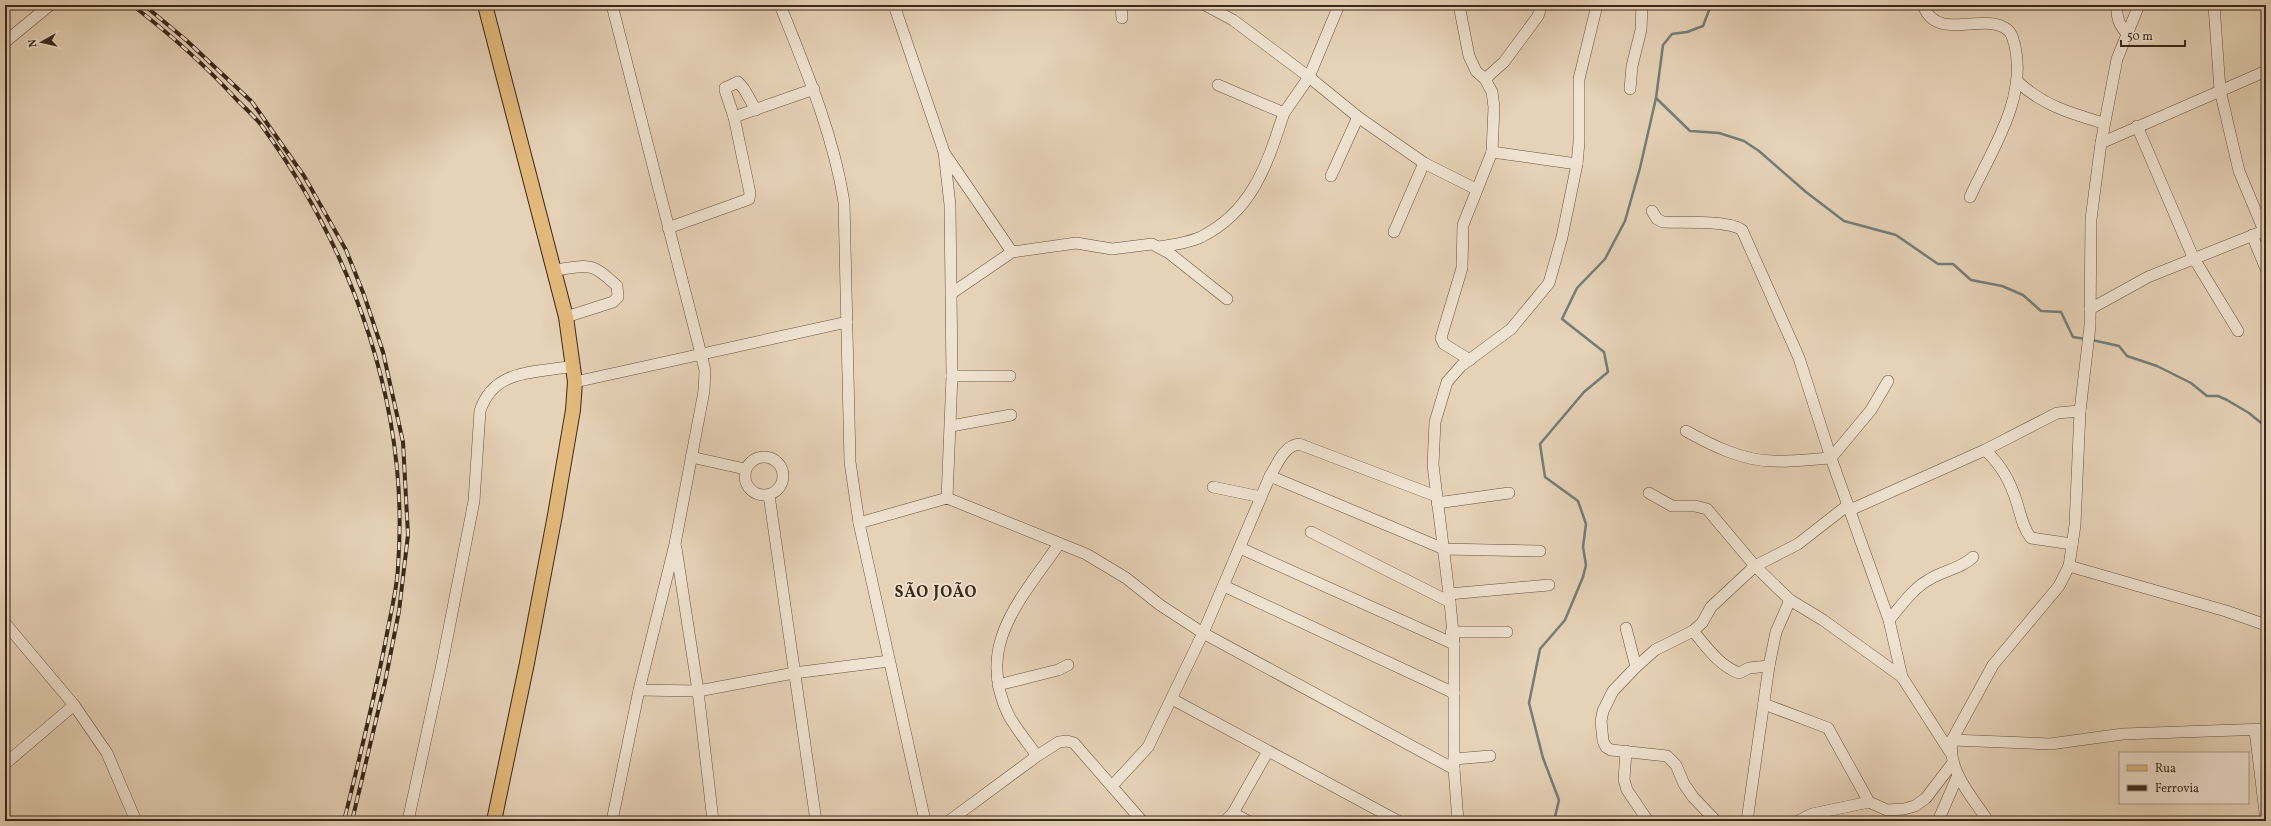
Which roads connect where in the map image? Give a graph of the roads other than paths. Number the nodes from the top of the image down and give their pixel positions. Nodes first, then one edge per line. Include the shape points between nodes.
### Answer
1 (50, 5) edge
2 (485, 5) edge
3 (612, 5) edge
4 (780, 5) edge
5 (894, 5) edge
6 (1121, 5) edge
7 (1204, 5) edge
8 (1339, 5) edge
9 (1459, 5) edge
10 (1538, 5) edge
11 (1597, 5) edge
12 (1642, 5) edge
13 (1923, 5) edge
14 (2117, 5) edge
15 (2140, 5) edge
16 (2214, 5) edge
17 (1122, 18) dead end
18 (2127, 34) junction
19 (5, 42) edge
20 (2266, 71) edge
21 (1310, 77) junction
22 (1485, 79) junction
23 (2018, 82) junction
24 (1218, 85) dead end
25 (814, 89) junction
26 (1630, 89) dead end
27 (2220, 90) junction
28 (756, 110) junction
29 (1284, 113) junction
30 (734, 117) junction
31 (1358, 117) junction
32 (2103, 123) junction
33 (2137, 126) junction
34 (2101, 143) junction
35 (944, 152) junction
36 (1492, 152) junction
37 (1424, 163) junction
38 (1577, 164) junction
39 (1331, 176) dead end
40 (1476, 189) junction
41 (1970, 198) dead end
42 (1652, 212) dead end
43 (668, 228) junction
44 (2265, 230) edge
45 (1394, 232) dead end
46 (2252, 234) junction
47 (1159, 247) junction
48 (1012, 252) junction
49 (2194, 258) junction
50 (2266, 269) edge
51 (554, 270) junction
52 (952, 293) junction
53 (1227, 299) dead end
54 (2090, 309) junction
55 (566, 317) junction
56 (847, 322) junction
57 (2238, 331) dead end
58 (701, 354) junction
59 (1470, 360) junction
60 (574, 366) junction
61 (952, 376) junction
62 (1010, 376) dead end
63 (1888, 381) dead end
64 (575, 382) junction
65 (2080, 412) junction
66 (1011, 415) dead end
67 (951, 426) junction
68 (1686, 431) dead end
69 (1985, 450) junction
70 (691, 457) junction
71 (1831, 458) junction
72 (745, 469) junction
73 (1270, 476) junction
74 (1213, 486) dead end
75 (1649, 493) dead end
76 (1509, 494) dead end
77 (769, 495) junction
78 (1261, 497) junction
79 (947, 498) junction
80 (1436, 500) junction
81 (1849, 508) junction
82 (859, 523) junction
83 (1311, 532) dead end
84 (675, 544) junction
85 (1059, 544) junction
86 (2072, 544) junction
87 (1240, 548) junction
88 (1444, 549) junction
89 (1540, 551) dead end
90 (1973, 557) dead end
91 (1755, 566) junction
92 (2069, 566) junction
93 (1549, 585) dead end
94 (1224, 586) junction
95 (1450, 598) junction
96 (1790, 600) junction
97 (1889, 620) junction
98 (5, 623) edge
99 (2266, 625) edge
100 (1626, 628) dead end
101 (1693, 631) junction
102 (1451, 632) junction
103 (1507, 632) dead end
104 (1203, 633) junction
105 (1454, 644) junction
106 (889, 661) junction
107 (1068, 665) dead end
108 (1769, 666) junction
109 (1636, 667) junction
110 (794, 673) junction
111 (1902, 677) junction
112 (998, 685) junction
113 (639, 690) junction
114 (698, 691) junction
115 (1454, 693) junction
116 (1172, 699) junction
117 (1764, 704) junction
118 (74, 705) junction
119 (2260, 730) edge
120 (1952, 740) junction
121 (1268, 751) junction
122 (1626, 751) junction
123 (1950, 752) junction
124 (1037, 756) junction
125 (1490, 756) dead end
126 (5, 764) edge
127 (1454, 764) junction
128 (1952, 764) junction
129 (1958, 775) junction
130 (1112, 786) junction
131 (1870, 802) junction
132 (1233, 813) junction
133 (2266, 820) edge
134 (136, 821) edge
135 (408, 821) edge
136 (494, 821) edge
137 (612, 821) edge
138 (713, 821) edge
139 (816, 821) edge
140 (925, 821) edge
141 (949, 821) edge
142 (1142, 821) edge
143 (1225, 821) edge
144 (1248, 821) edge
145 (1398, 821) edge
146 (1458, 821) edge
147 (1648, 821) edge
148 (1716, 821) edge
149 (1747, 821) edge
150 (1798, 821) edge
151 (1938, 821) edge
152 (1988, 821) edge

1 - 19 street
2 - 51 main road
3 - 43 street
4 - 25 street
5 - 35 street
6 - 17 street
7 - 21 street via 1233,20
8 - 21 street
9 - 22 street via 1469,56 1476,71
10 - 22 street via 1540,10 1534,22 1504,62
11 - 38 street via 1579,79
12 - 26 street via 1642,30 1632,66
13 - 23 street via 1931,17 1945,24 2005,27 2014,41
14 - 18 street via 2116,16
15 - 18 street
16 - 27 street
18 - 32 street via 2117,59
20 - 27 street
21 - 29 street
21 - 31 street
22 - 36 street via 1492,92 1494,107
23 - 32 street via 2045,103
23 - 41 street via 2001,135
24 - 29 street
25 - 28 street
25 - 56 street via 837,160 844,202
27 - 33 street
27 - 44 street via 2239,171
28 - 30 street
28 - 30 street via 738,82 725,88
29 - 47 street via 1264,170 1244,204 1201,237
30 - 43 street via 750,193 749,199
31 - 37 street
31 - 39 street
32 - 34 street
33 - 34 street
33 - 49 street
34 - 54 street via 2091,219
35 - 48 street
35 - 52 street via 950,205
36 - 38 street
36 - 40 street
37 - 40 street
37 - 45 street
38 - 59 street via 1562,237 1548,283 1511,329
40 - 59 street via 1463,225 1462,268 1459,282 1441,338 1444,344
42 - 71 street via 1663,222 1709,223 1738,227 1742,230 1799,358
43 - 58 street
44 - 46 street
46 - 49 street
46 - 50 street
47 - 48 street via 1152,244 1112,249 1076,242
47 - 53 street
48 - 52 street
49 - 54 street via 2148,276
49 - 57 street
51 - 55 main road
51 - 55 street via 590,266 600,270 617,286 618,297 613,302
52 - 61 street
54 - 65 street via 2087,365
55 - 60 main road
56 - 58 street
56 - 82 street via 850,462
58 - 64 street
58 - 70 street via 705,370 704,391
59 - 80 street via 1447,382 1439,403 1433,444
60 - 64 main road
60 - 135 street via 505,378 494,386 484,399 480,411 474,501
61 - 62 street
61 - 67 street
63 - 71 street via 1871,410
64 - 136 main road via 573,410 552,531
65 - 69 street via 2057,413
65 - 86 street
66 - 67 street
67 - 79 street
68 - 71 street via 1704,441 1755,459 1772,462
69 - 81 street
69 - 86 street via 2000,464 2006,475 2025,530 2031,538
70 - 72 street
70 - 84 street
71 - 81 street
72 - 77 street via 747,486 753,492
72 - 77 street via 759,457 775,460 782,469 782,481 775,492
73 - 78 street
73 - 80 street via 1284,452 1289,447 1299,444
73 - 88 street
74 - 78 street
75 - 91 street via 1672,506 1696,506 1707,509
76 - 80 street
77 - 110 street
78 - 87 street
79 - 82 street
79 - 85 street
80 - 88 street
81 - 91 street via 1798,544
81 - 97 street
82 - 106 street
83 - 95 street
84 - 113 street
84 - 114 street
85 - 104 street via 1093,558 1126,578 1160,605
85 - 112 street via 1008,622 998,646 995,668
86 - 92 street
87 - 94 street
87 - 105 street
88 - 89 street
88 - 95 street
90 - 97 street via 1963,566 1920,584
91 - 96 street
91 - 101 street via 1711,607 1702,623
92 - 99 street
92 - 120 street via 2059,586 1993,665
93 - 95 street
94 - 104 street
94 - 115 street
95 - 102 street
96 - 108 street via 1776,632
96 - 111 street via 1823,620
97 - 111 street
98 - 118 street
100 - 109 street
101 - 108 street via 1725,667 1739,673 1749,668
101 - 109 street via 1655,650
102 - 103 street
102 - 105 street
104 - 116 street
104 - 127 street
105 - 115 street
106 - 110 street
106 - 140 street
107 - 112 street via 1058,670
108 - 117 street
109 - 122 street via 1613,691 1601,721 1606,747
110 - 114 street
110 - 139 street
111 - 123 street
112 - 124 street via 1009,716
113 - 114 street
113 - 137 street
114 - 138 street
115 - 127 street
116 - 121 street
116 - 130 street via 1148,747
117 - 131 street via 1828,728
117 - 149 street
118 - 126 street
118 - 134 street via 107,753
119 - 120 street via 2123,734 2050,744
119 - 133 street
120 - 123 street
121 - 132 street
121 - 145 street
122 - 147 street via 1626,790
122 - 148 street via 1668,756 1673,760 1692,797
123 - 128 street
124 - 130 street via 1059,742 1074,743
124 - 141 street
125 - 127 street
127 - 146 street
128 - 129 street
128 - 131 street via 1926,798 1915,806 1887,810
129 - 151 street
129 - 152 street
130 - 142 street
131 - 150 street via 1812,814
132 - 143 street
132 - 144 street

